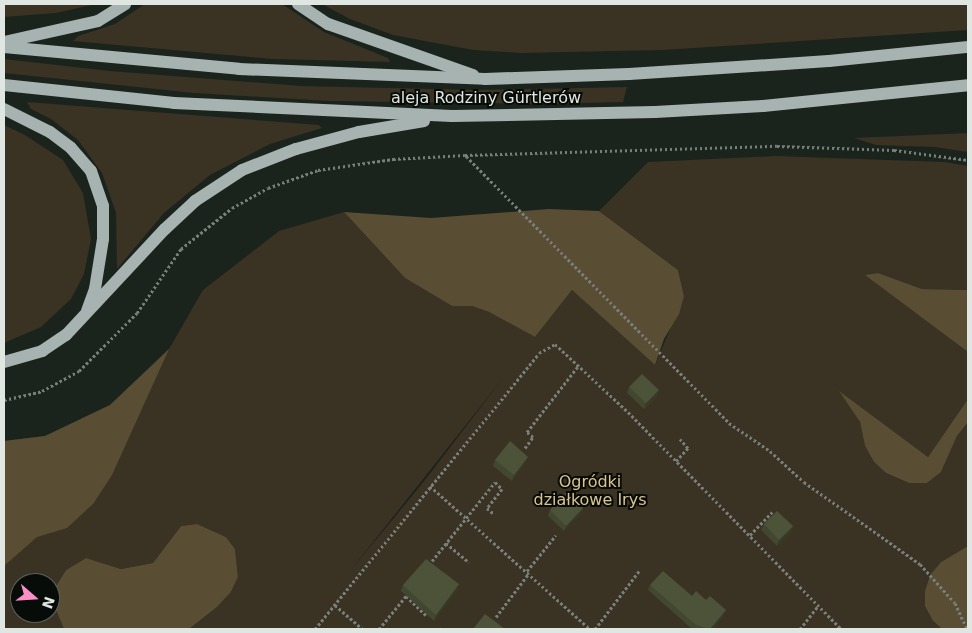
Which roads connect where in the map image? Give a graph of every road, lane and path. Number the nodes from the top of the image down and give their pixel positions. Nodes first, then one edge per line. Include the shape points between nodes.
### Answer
1 (125, 4) edge
2 (298, 4) edge
3 (4, 42) edge
4 (4, 47) edge
5 (968, 47) edge
6 (485, 79) junction
7 (968, 85) edge
8 (4, 86) edge
9 (4, 109) edge
10 (452, 116) junction
11 (465, 155) junction
12 (968, 160) edge
13 (85, 315) junction
14 (4, 362) edge
15 (580, 365) junction
16 (4, 400) edge
17 (680, 439) dead end
18 (524, 448) dead end
19 (676, 461) junction
20 (430, 486) junction
21 (772, 512) dead end
22 (494, 514) dead end
23 (466, 517) junction
24 (556, 535) dead end
25 (749, 536) junction
26 (446, 543) junction
27 (432, 561) edge
28 (469, 562) dead end
29 (639, 571) dead end
30 (528, 572) junction
31 (336, 605) junction
32 (818, 606) junction
33 (426, 615) dead end
34 (496, 617) dead end
35 (315, 629) edge
36 (363, 629) edge
37 (379, 629) edge
38 (590, 629) edge
39 (595, 629) edge
40 (800, 629) edge
41 (841, 629) edge
42 (967, 629) edge

1 - 3 main road via 98,21
2 - 6 main road via 328,24
4 - 6 main road, aleja Rodziny Gürtlerów via 239,69
5 - 6 main road, aleja Rodziny Gürtlerów via 829,61 629,74
7 - 10 main road, aleja Rodziny Gürtlerów via 763,106 655,112
8 - 10 main road, aleja Rodziny Gürtlerów via 174,103
9 - 13 main road via 50,132 71,148 91,171 103,206 103,239 95,289
10 - 13 main road via 359,132 296,149 242,170 195,201
11 - 12 path via 777,146 894,150
11 - 16 path via 393,159 318,170 268,188 232,208 181,249 137,313 79,371 42,391
11 - 42 path via 729,423 770,451 804,482 920,564 955,603
13 - 14 main road via 66,335 42,351
15 - 18 path via 526,432 533,437
15 - 19 path
15 - 20 path via 555,344 544,348
17 - 19 path via 688,448
19 - 25 path
20 - 23 path
20 - 31 path
21 - 25 path
22 - 23 path via 487,508 502,489 495,482
23 - 26 path
23 - 30 path
24 - 30 path
25 - 32 path
26 - 27 path
26 - 28 path
29 - 39 path
30 - 34 path
30 - 38 path
31 - 35 path
31 - 36 path
32 - 40 path
32 - 41 path
33 - 37 path via 406,596

